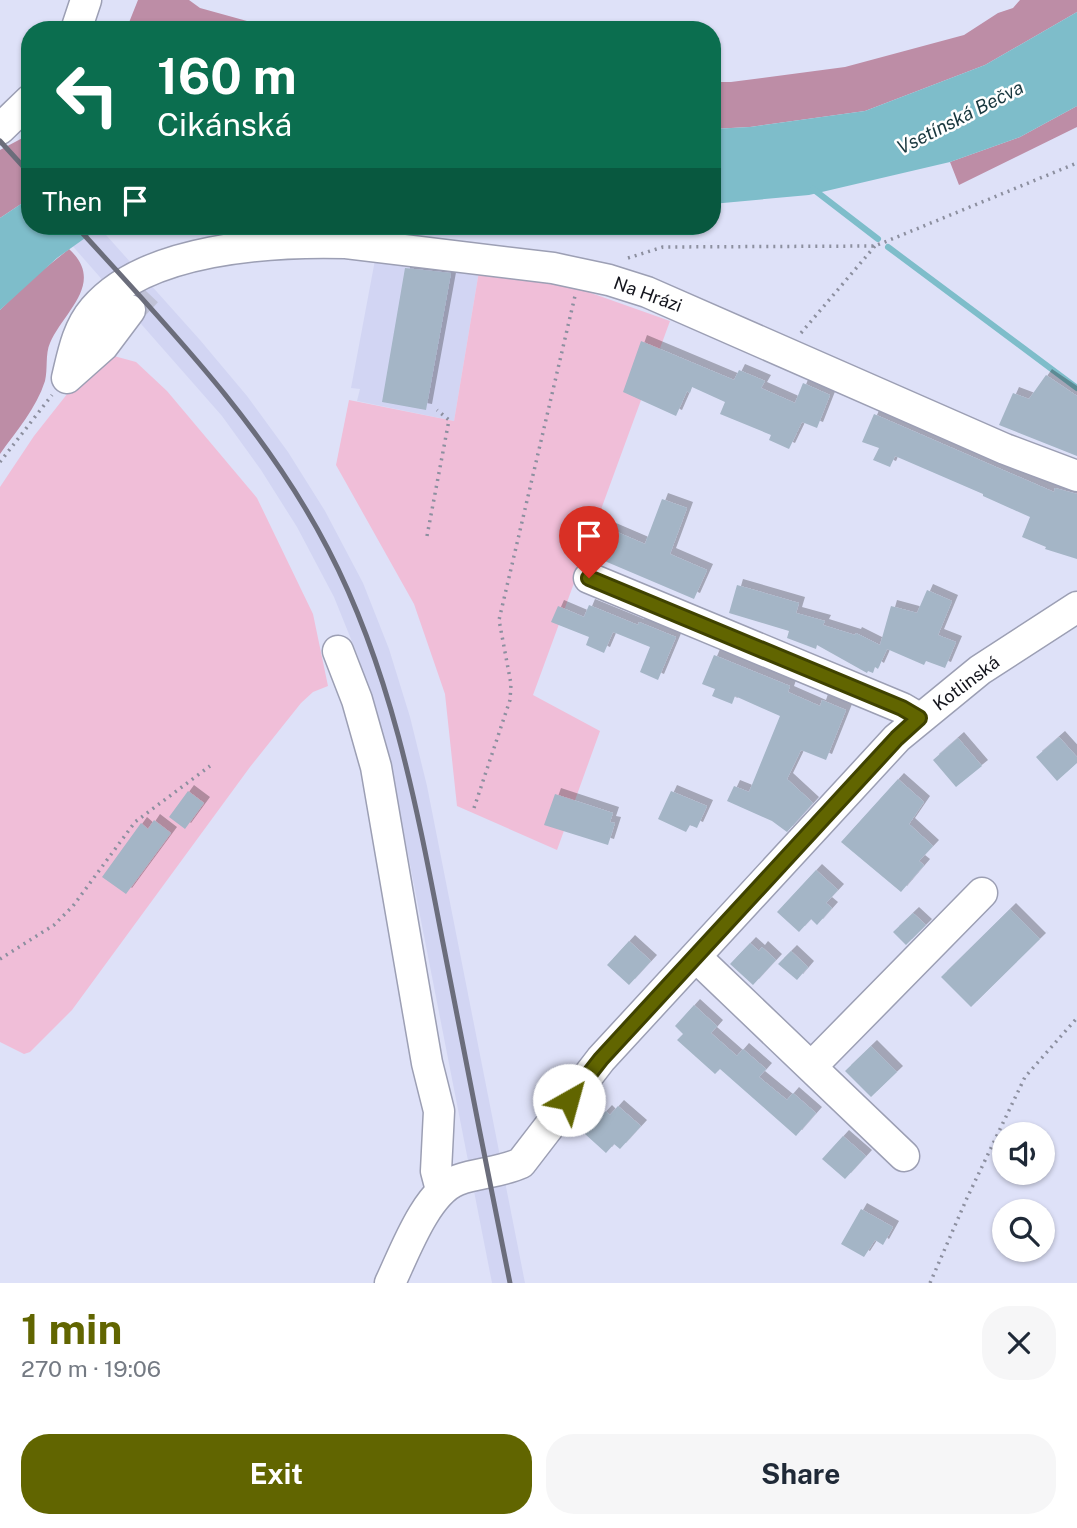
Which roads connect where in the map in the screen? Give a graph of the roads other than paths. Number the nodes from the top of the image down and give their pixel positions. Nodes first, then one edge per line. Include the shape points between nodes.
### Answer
1 (86, 0) edge
2 (79, 21) edge
3 (21, 109) edge
4 (0, 129) edge
5 (189, 257) junction
6 (1077, 476) edge
7 (589, 578) dead end
8 (1077, 607) edge
9 (338, 651) dead end
10 (919, 718) junction
11 (982, 893) dead end
12 (696, 957) junction
13 (811, 1067) junction
14 (904, 1156) dead end
15 (441, 1190) junction
16 (390, 1283) edge

1 - 2 street
3 - 4 street
5 - 5 street, Na Hrázi via 159,265 95,308 81,328 67,378 103,346 138,301
5 - 6 street, Na Hrázi via 279,245 346,243 581,273 647,292 1004,449
7 - 10 street
8 - 10 street, Kotlinská via 980,670
9 - 15 street via 376,767 439,1111 436,1171
10 - 12 street, Kotlinská
11 - 13 street
12 - 13 street
12 - 15 street, Kotlinská via 601,1059 521,1163 460,1179
13 - 14 street
15 - 16 street

